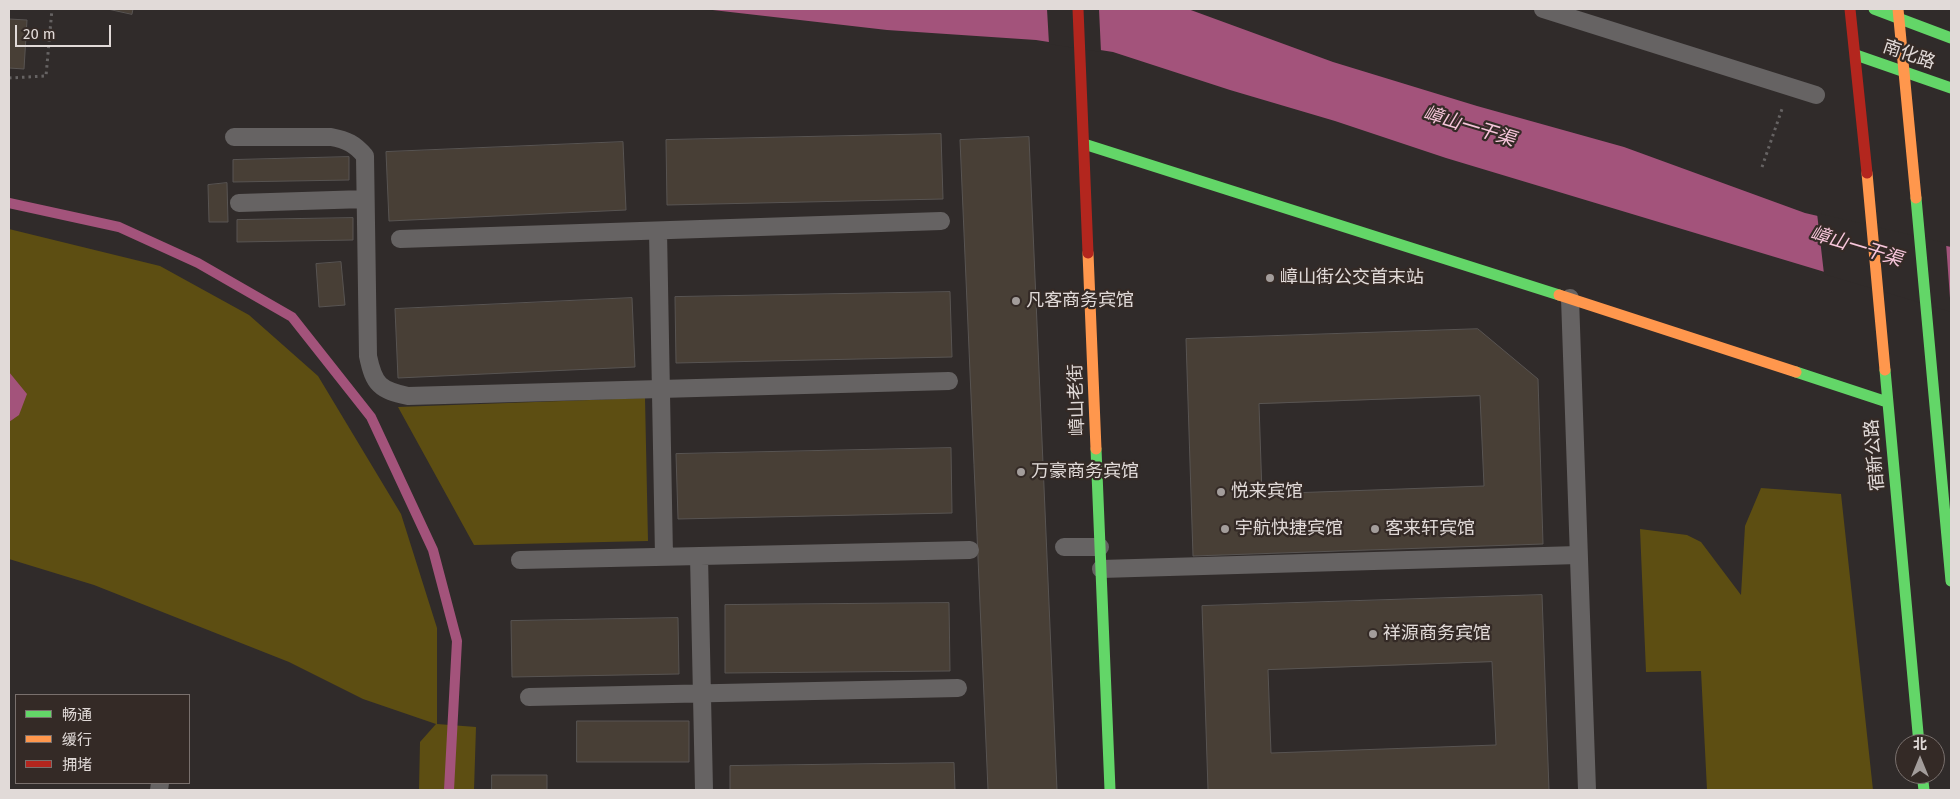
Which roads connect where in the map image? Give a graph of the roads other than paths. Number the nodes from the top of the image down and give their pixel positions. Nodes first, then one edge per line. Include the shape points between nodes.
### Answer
1 (1078, 9) edge
2 (1543, 9) edge
3 (1850, 9) edge
4 (1874, 9) edge
5 (1898, 13) edge
6 (1951, 38) edge
7 (1856, 55) junction
8 (1904, 72) junction
9 (1951, 88) edge
10 (1816, 95) dead end
11 (234, 137) dead end
12 (1084, 144) junction
13 (365, 200) junction
14 (239, 203) dead end
15 (941, 221) dead end
16 (658, 231) junction
17 (400, 239) dead end
18 (1570, 298) junction
19 (949, 381) dead end
20 (661, 389) junction
21 (1887, 402) junction
22 (1064, 547) dead end
23 (1100, 547) junction
24 (970, 550) dead end
25 (1578, 555) junction
26 (664, 556) junction
27 (699, 556) junction
28 (520, 560) dead end
29 (1101, 569) junction
30 (1951, 582) edge
31 (958, 688) dead end
32 (702, 693) junction
33 (529, 697) dead end
34 (1918, 734) edge
35 (704, 790) edge
36 (1110, 790) edge
37 (1586, 790) edge

1 - 12 main road, 嶂山老街
2 - 10 lane
3 - 7 main road, 宿新公路
4 - 5 main road, 南化路
5 - 6 main road, 南化路
5 - 8 main road
7 - 8 main road, 南化路
7 - 21 main road, 宿新公路
8 - 9 main road, 南化路
8 - 30 main road
11 - 13 lane via 332,137 345,140 365,156
12 - 18 main road
12 - 23 main road, 嶂山老街
13 - 14 lane
13 - 20 lane via 368,356 374,379 383,387 408,396
15 - 16 lane
16 - 17 lane
16 - 20 lane
18 - 21 main road
18 - 25 lane
19 - 20 lane
20 - 26 lane
21 - 34 main road, 宿新公路
22 - 23 lane
23 - 29 main road, 嶂山老街
24 - 27 lane
25 - 29 lane
25 - 37 lane
26 - 27 lane
26 - 28 lane
27 - 32 lane
29 - 36 main road, 嶂山老街
31 - 32 lane
32 - 33 lane
32 - 35 lane

